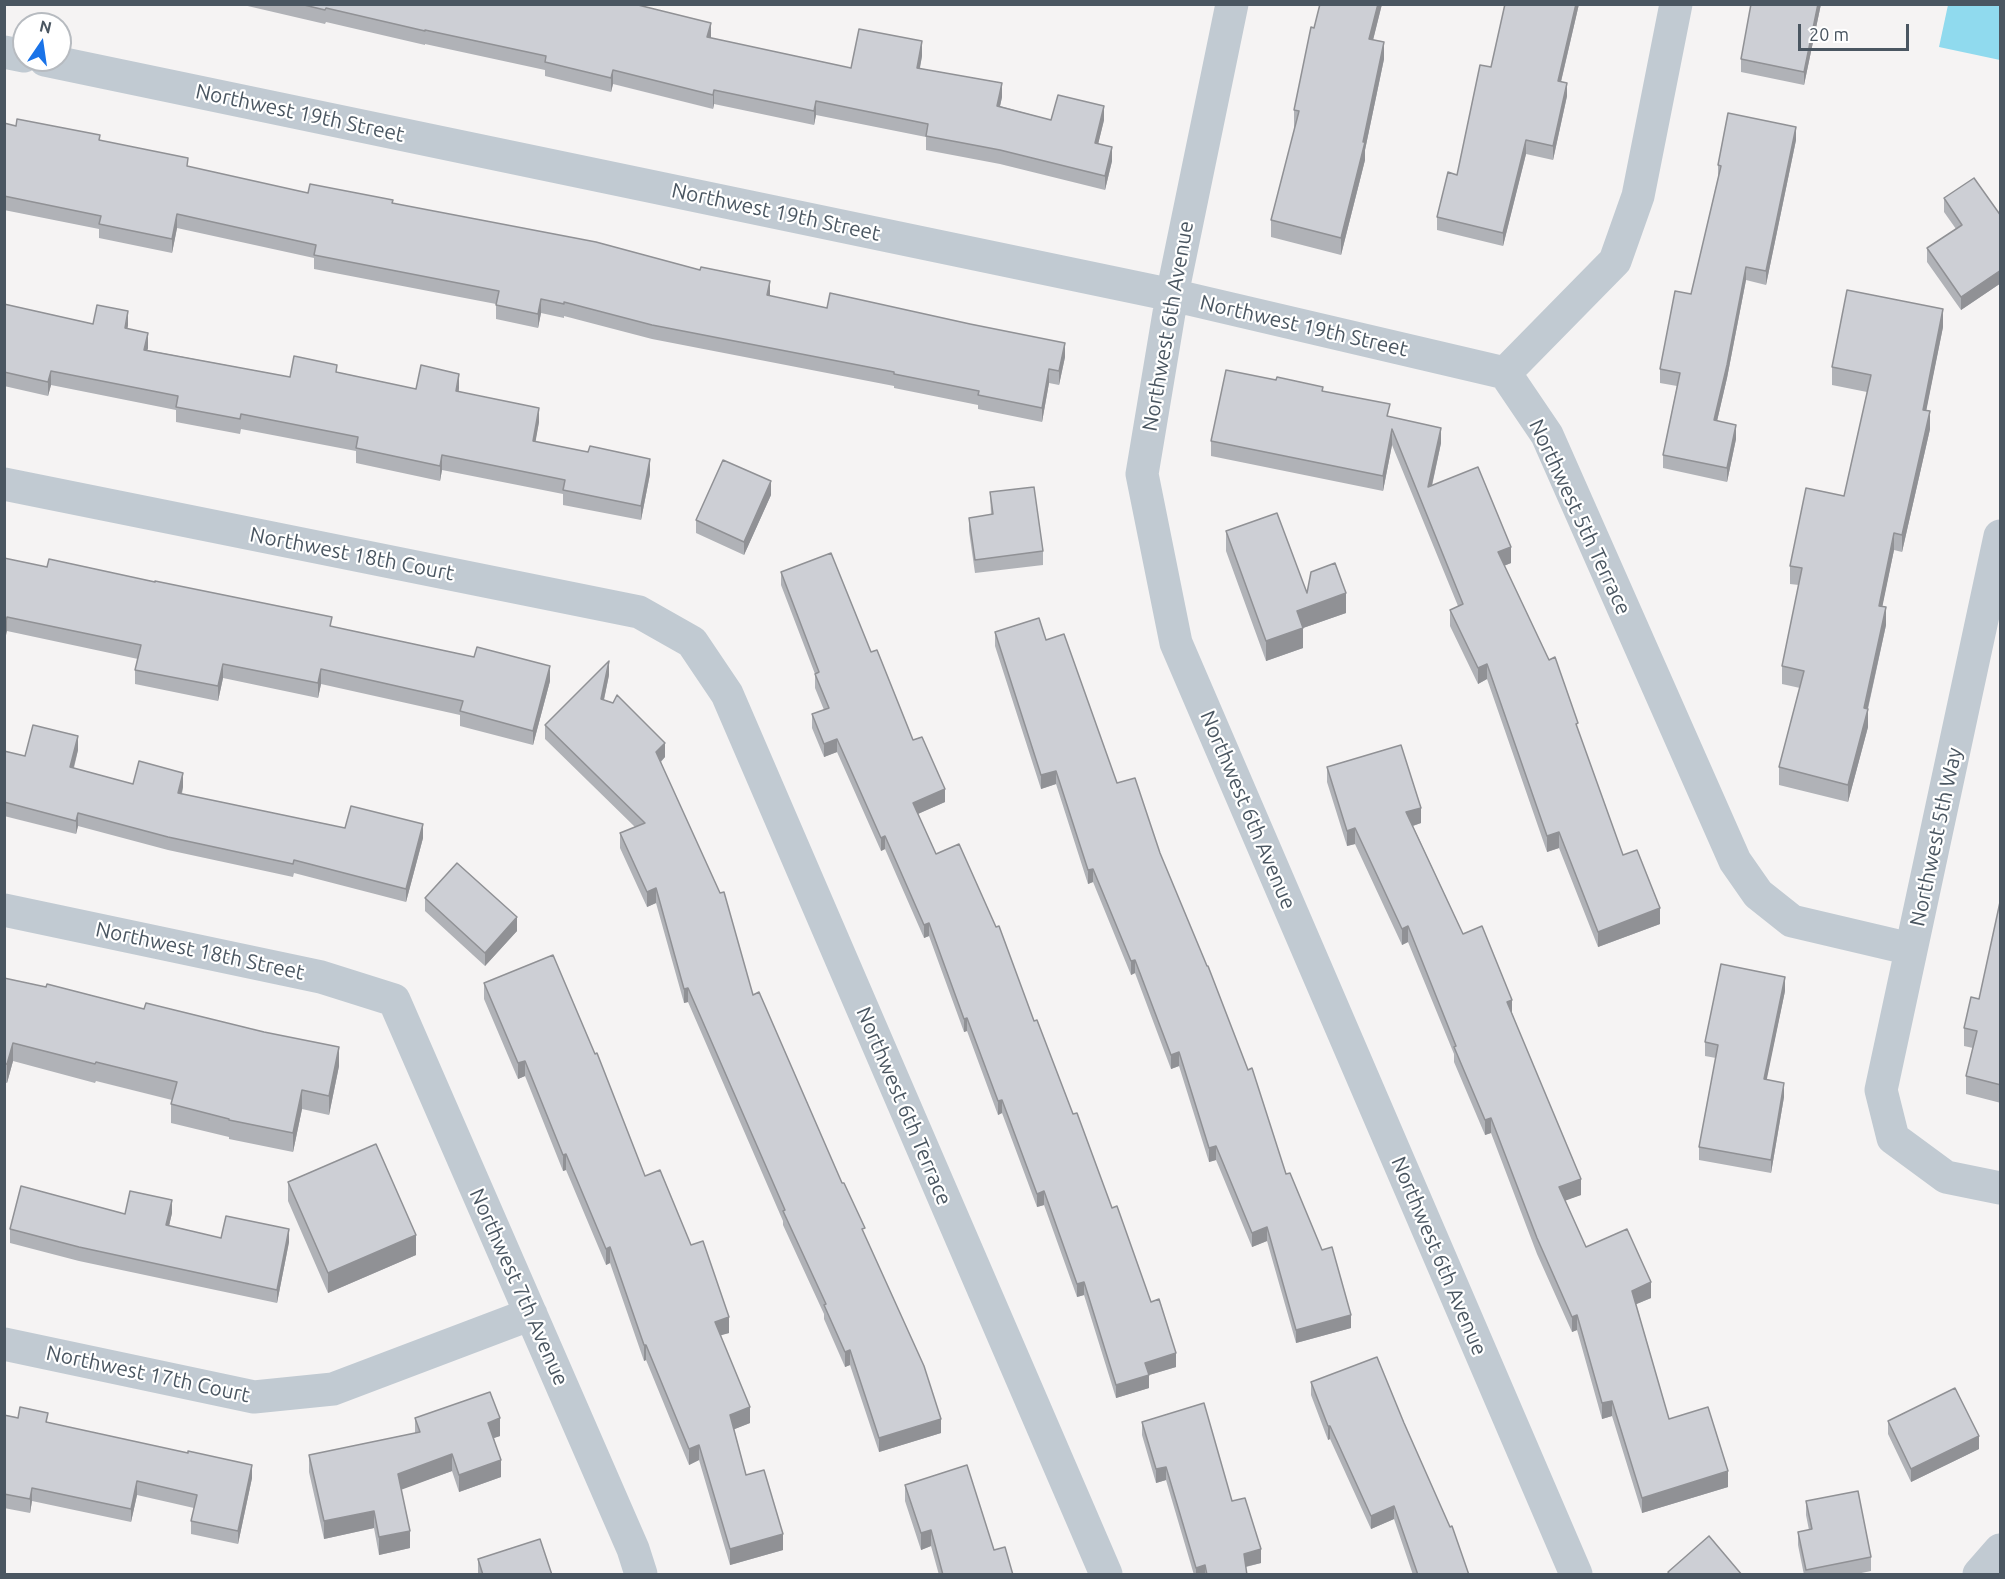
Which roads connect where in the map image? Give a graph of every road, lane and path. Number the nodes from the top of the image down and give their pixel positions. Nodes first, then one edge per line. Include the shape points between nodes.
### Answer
1 (1232, 4) edge
2 (1676, 4) edge
3 (72, 66) edge
4 (1172, 295) junction
5 (1505, 373) junction
6 (4, 484) edge
7 (2001, 536) edge
8 (692, 642) joint
9 (4, 910) edge
10 (1911, 949) junction
11 (394, 1000) joint
12 (2001, 1188) edge
13 (531, 1314) junction
14 (4, 1344) edge
15 (2001, 1550) edge
16 (641, 1575) edge
17 (1106, 1575) edge
18 (1576, 1575) edge
19 (1979, 1575) edge

1 - 4 street, Northwest 6th Avenue
2 - 5 street via 1638,196 1614,261
3 - 4 street, Northwest 19th Street
4 - 5 street, Northwest 19th Street
4 - 18 street, Northwest 6th Avenue via 1142,474 1176,643
5 - 10 street, Northwest 5th Terrace via 1547,435 1735,861 1758,894 1792,921
6 - 8 street, Northwest 18th Court via 639,612
7 - 10 street, Northwest 5th Way
8 - 17 street, Northwest 6th Terrace via 727,694
9 - 11 street, Northwest 18th Street via 321,976
10 - 12 street, Northwest 5th Way via 1881,1090 1893,1138 1946,1177
11 - 13 street, Northwest 7th Avenue
13 - 14 street, Northwest 17th Court via 333,1389 254,1397
13 - 16 street, Northwest 7th Avenue
15 - 19 street

